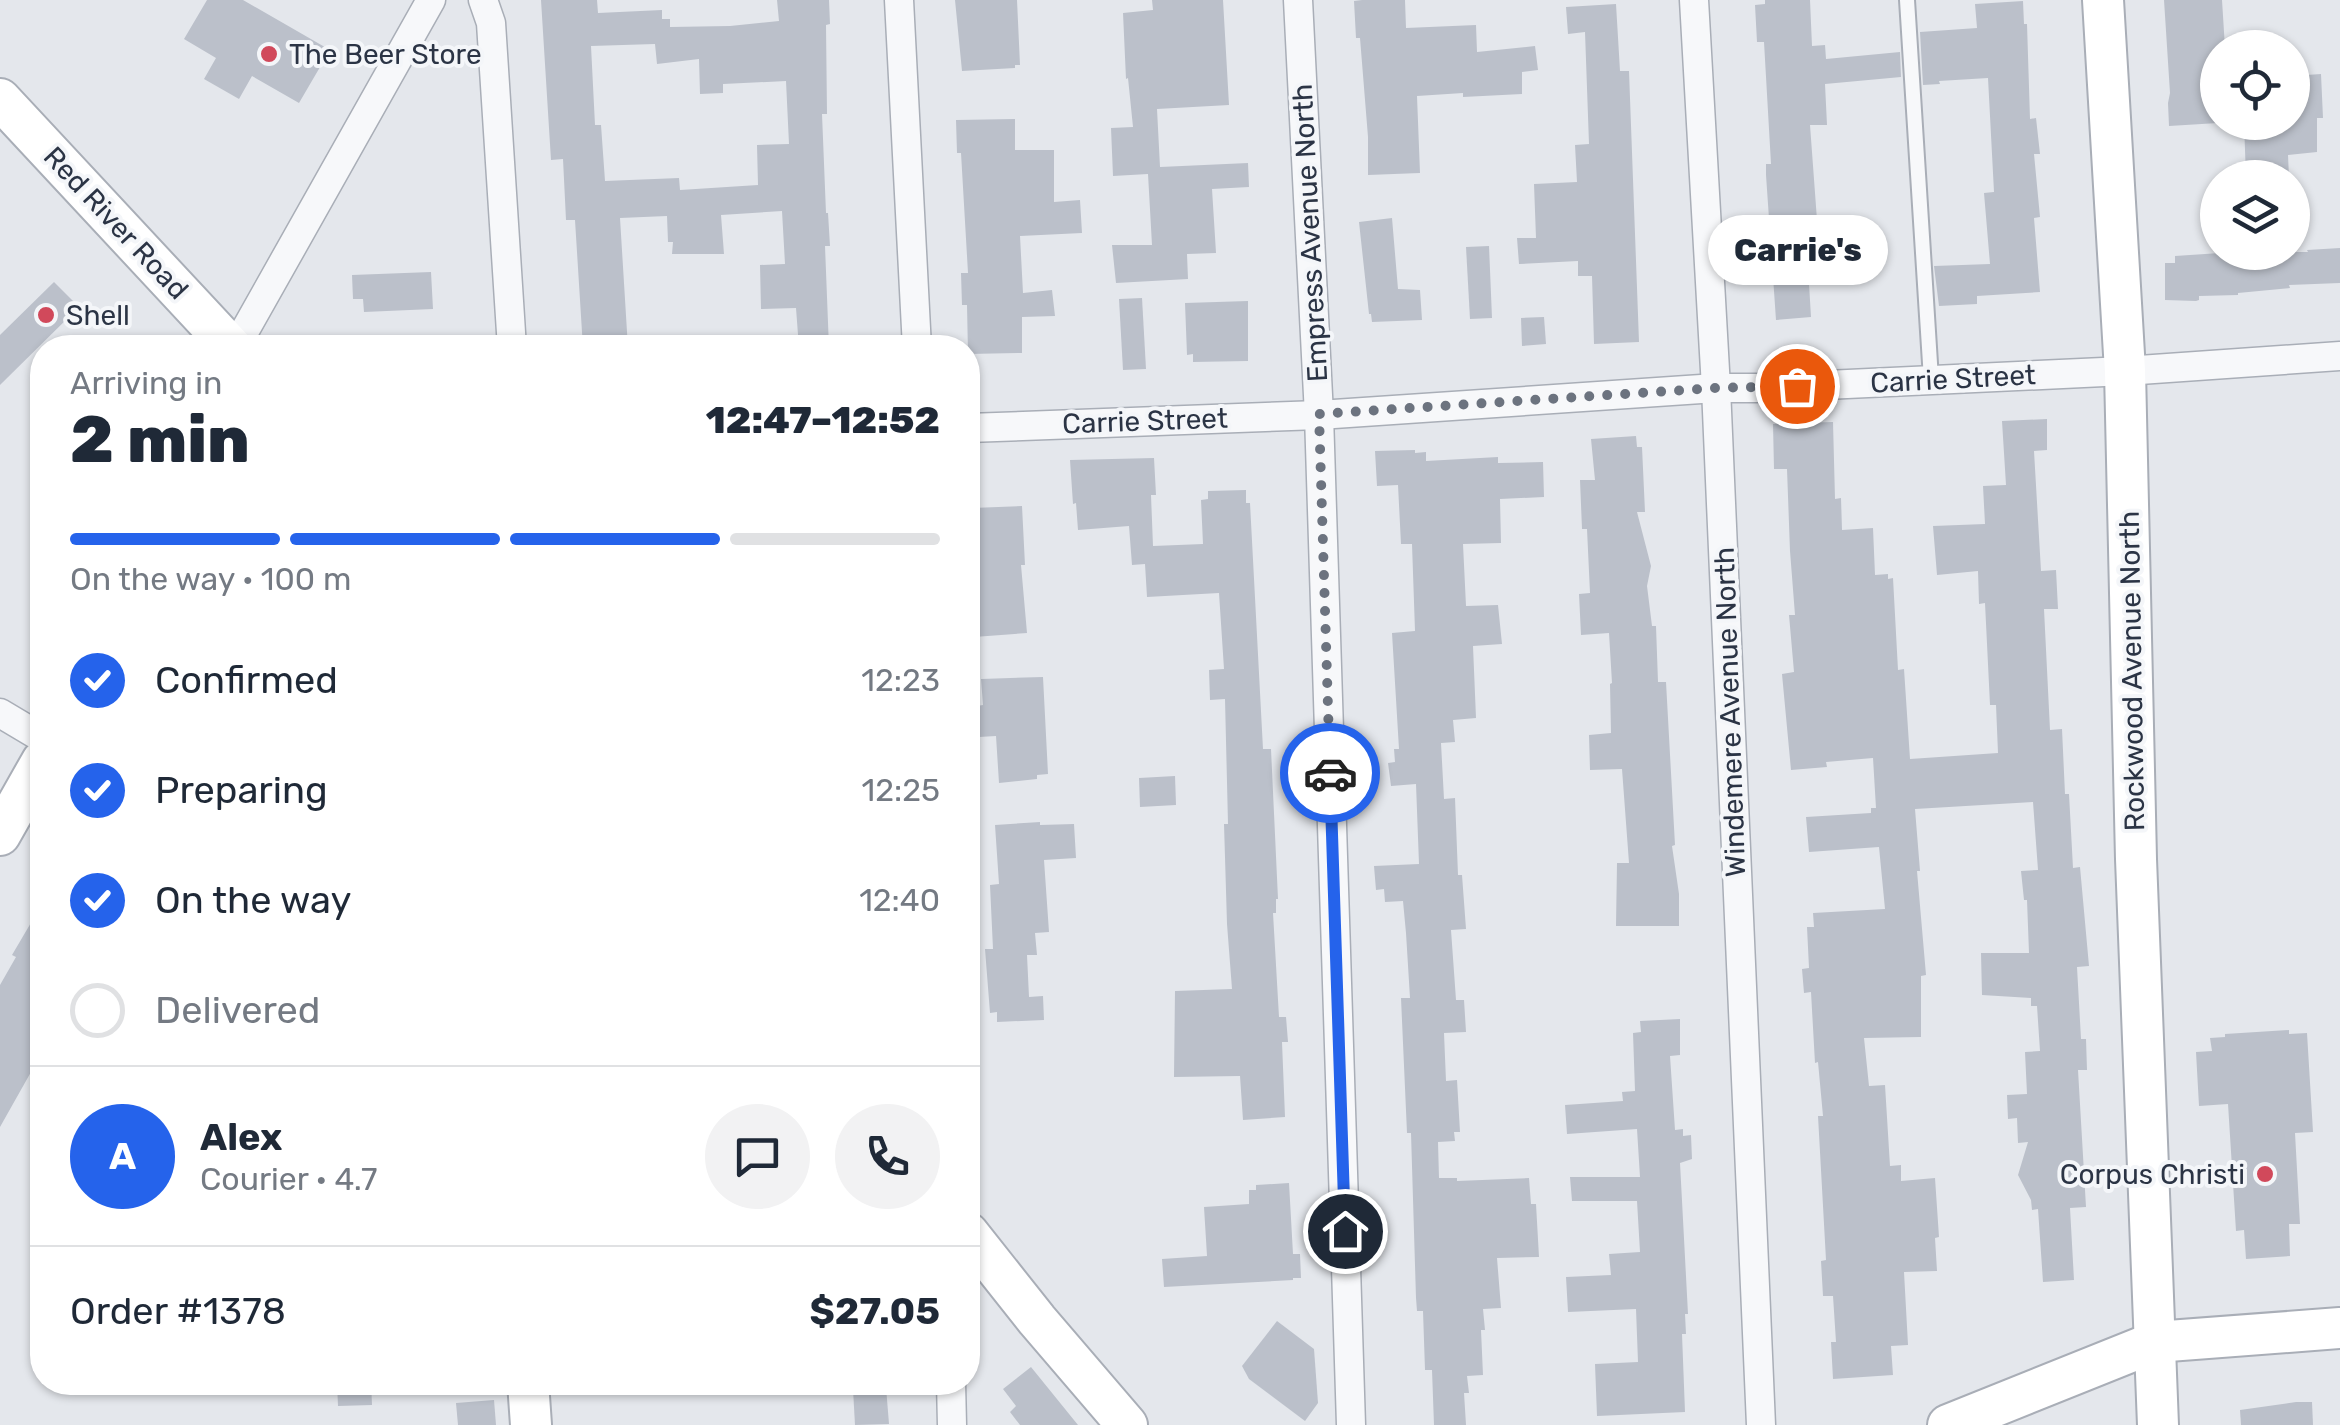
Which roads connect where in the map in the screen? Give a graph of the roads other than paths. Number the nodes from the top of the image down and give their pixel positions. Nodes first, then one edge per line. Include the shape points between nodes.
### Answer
1 (431, 0) edge
2 (483, 0) edge
3 (899, 0) edge
4 (1298, 0) edge
5 (1694, 0) edge
6 (1907, 0) edge
7 (2103, 0) edge
8 (0, 99) edge
9 (221, 335) edge
10 (240, 335) edge
11 (511, 335) edge
12 (916, 335) edge
13 (2340, 356) edge
14 (2125, 371) junction
15 (1932, 380) junction
16 (1716, 388) junction
17 (1319, 414) junction
18 (980, 428) edge
19 (0, 713) edge
20 (30, 731) edge
21 (30, 782) edge
22 (0, 835) edge
23 (980, 1249) edge
24 (2340, 1328) edge
25 (2155, 1342) junction
26 (529, 1395) edge
27 (951, 1395) edge
28 (531, 1425) edge
29 (952, 1425) edge
30 (1127, 1425) edge
31 (1351, 1425) edge
32 (1761, 1425) edge
33 (1948, 1425) edge
34 (2158, 1425) edge

1 - 10 street
2 - 11 street via 491,24
3 - 12 street
4 - 17 street, Empress Avenue North
5 - 16 street, Windemere Avenue North
6 - 15 lane
7 - 14 street, Rockwood Avenue North
8 - 9 street, Red River Road
13 - 14 street, Carrie Street
14 - 15 street, Carrie Street
14 - 25 street, Rockwood Avenue North
15 - 16 street, Carrie Street
16 - 17 street, Carrie Street
16 - 32 street, Windemere Avenue North
17 - 18 street, Carrie Street
17 - 31 street, Empress Avenue North
19 - 20 street
21 - 22 street
23 - 30 street
24 - 25 street
25 - 33 street
25 - 34 street, Rockwood Avenue North
26 - 28 street
27 - 29 street

